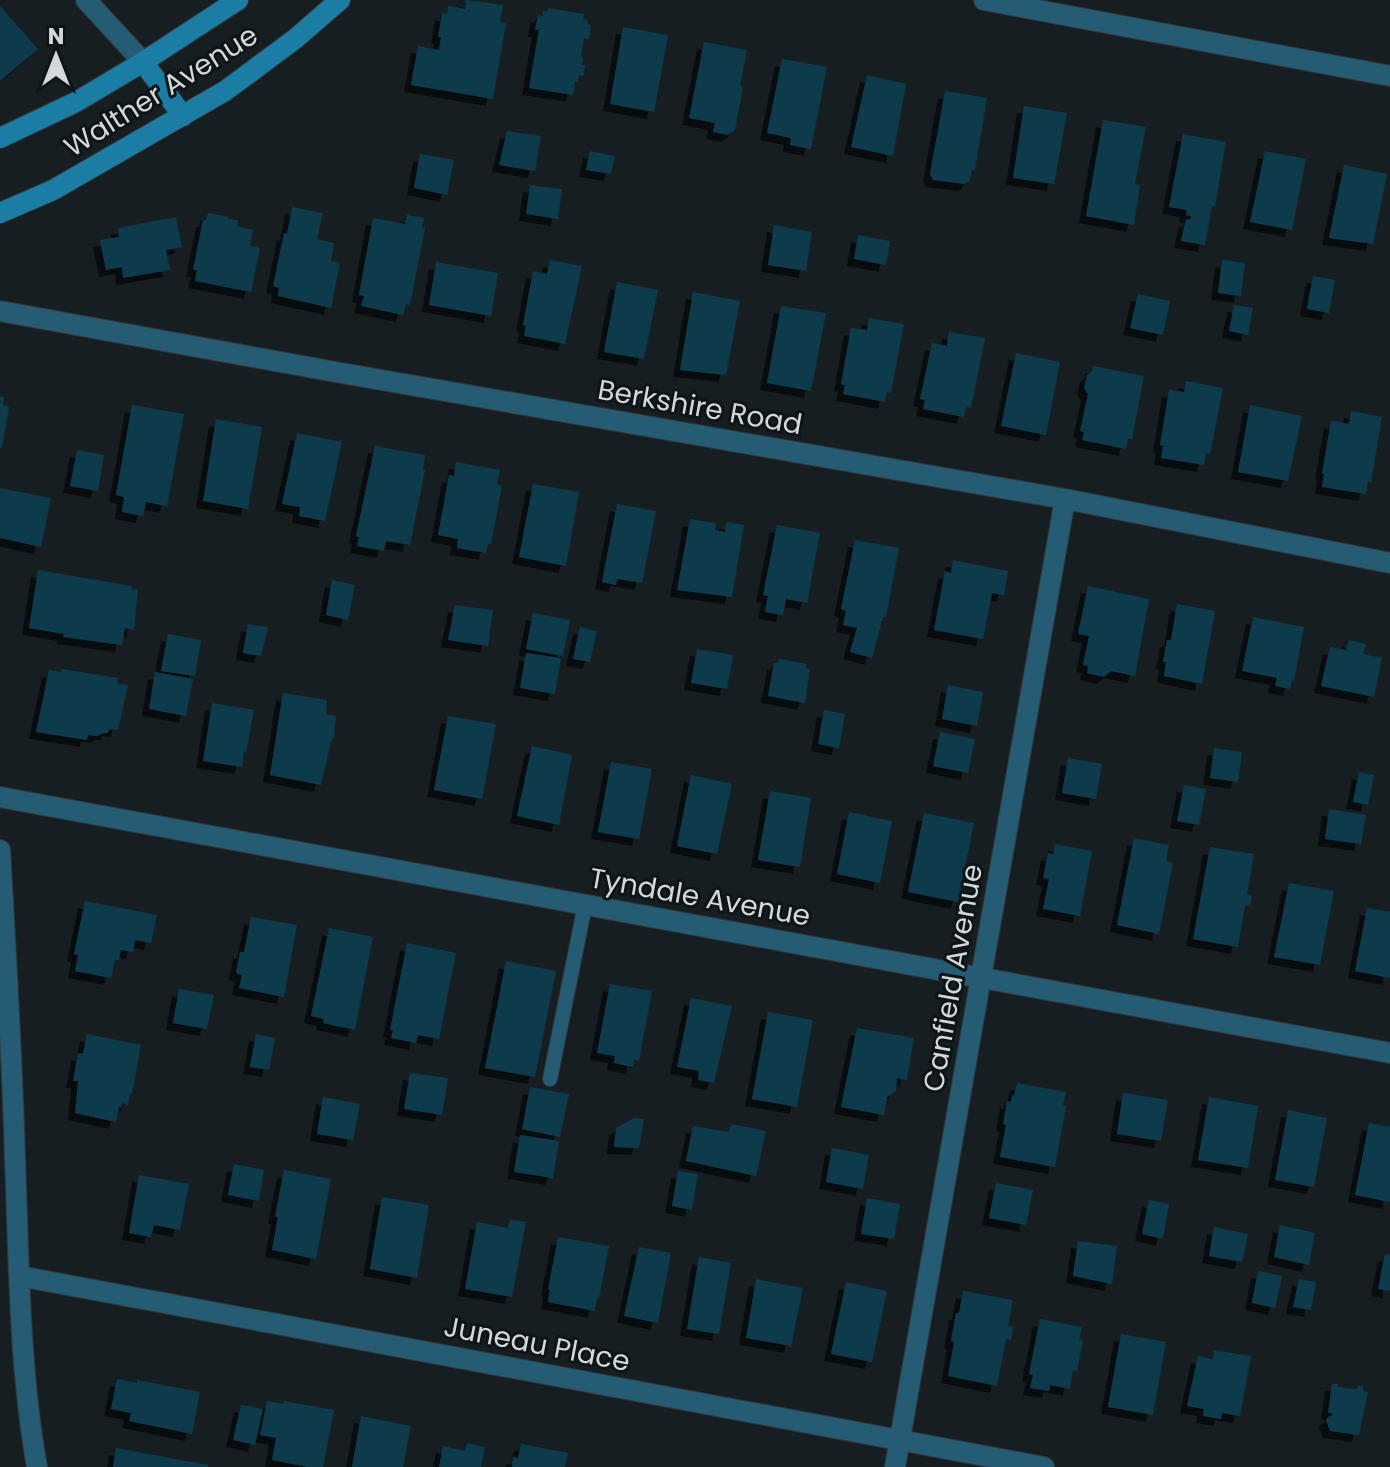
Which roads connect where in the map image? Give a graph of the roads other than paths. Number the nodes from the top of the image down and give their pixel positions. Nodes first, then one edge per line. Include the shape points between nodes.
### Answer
1 (86, 0) edge
2 (238, 0) edge
3 (340, 0) edge
4 (984, 0) edge
5 (143, 62) junction
6 (1390, 76) edge
7 (183, 116) junction
8 (0, 138) edge
9 (0, 213) edge
10 (0, 311) edge
11 (1065, 499) junction
12 (1390, 563) edge
13 (0, 797) edge
14 (0, 850) edge
15 (585, 905) junction
16 (981, 978) junction
17 (1390, 1053) edge
18 (550, 1079) dead end
19 (19, 1276) junction
20 (900, 1440) junction
21 (37, 1467) edge
22 (895, 1467) edge
23 (1044, 1467) edge

1 - 5 street
2 - 5 main road, Walther Avenue
3 - 7 main road, Walther Avenue via 295,39
4 - 6 street
5 - 7 main road
5 - 8 main road, Walther Avenue
7 - 9 main road, Walther Avenue via 53,190
10 - 11 street, Berkshire Road
11 - 12 street, Berkshire Road
11 - 16 street, Canfield Avenue
13 - 15 street, Tyndale Avenue
14 - 19 street
15 - 16 street, Tyndale Avenue
15 - 18 lane
16 - 17 street, Tyndale Avenue
16 - 20 street, Canfield Avenue
19 - 20 street, Juneau Place
19 - 21 street
20 - 22 street, Canfield Avenue
20 - 23 street, Juneau Place

